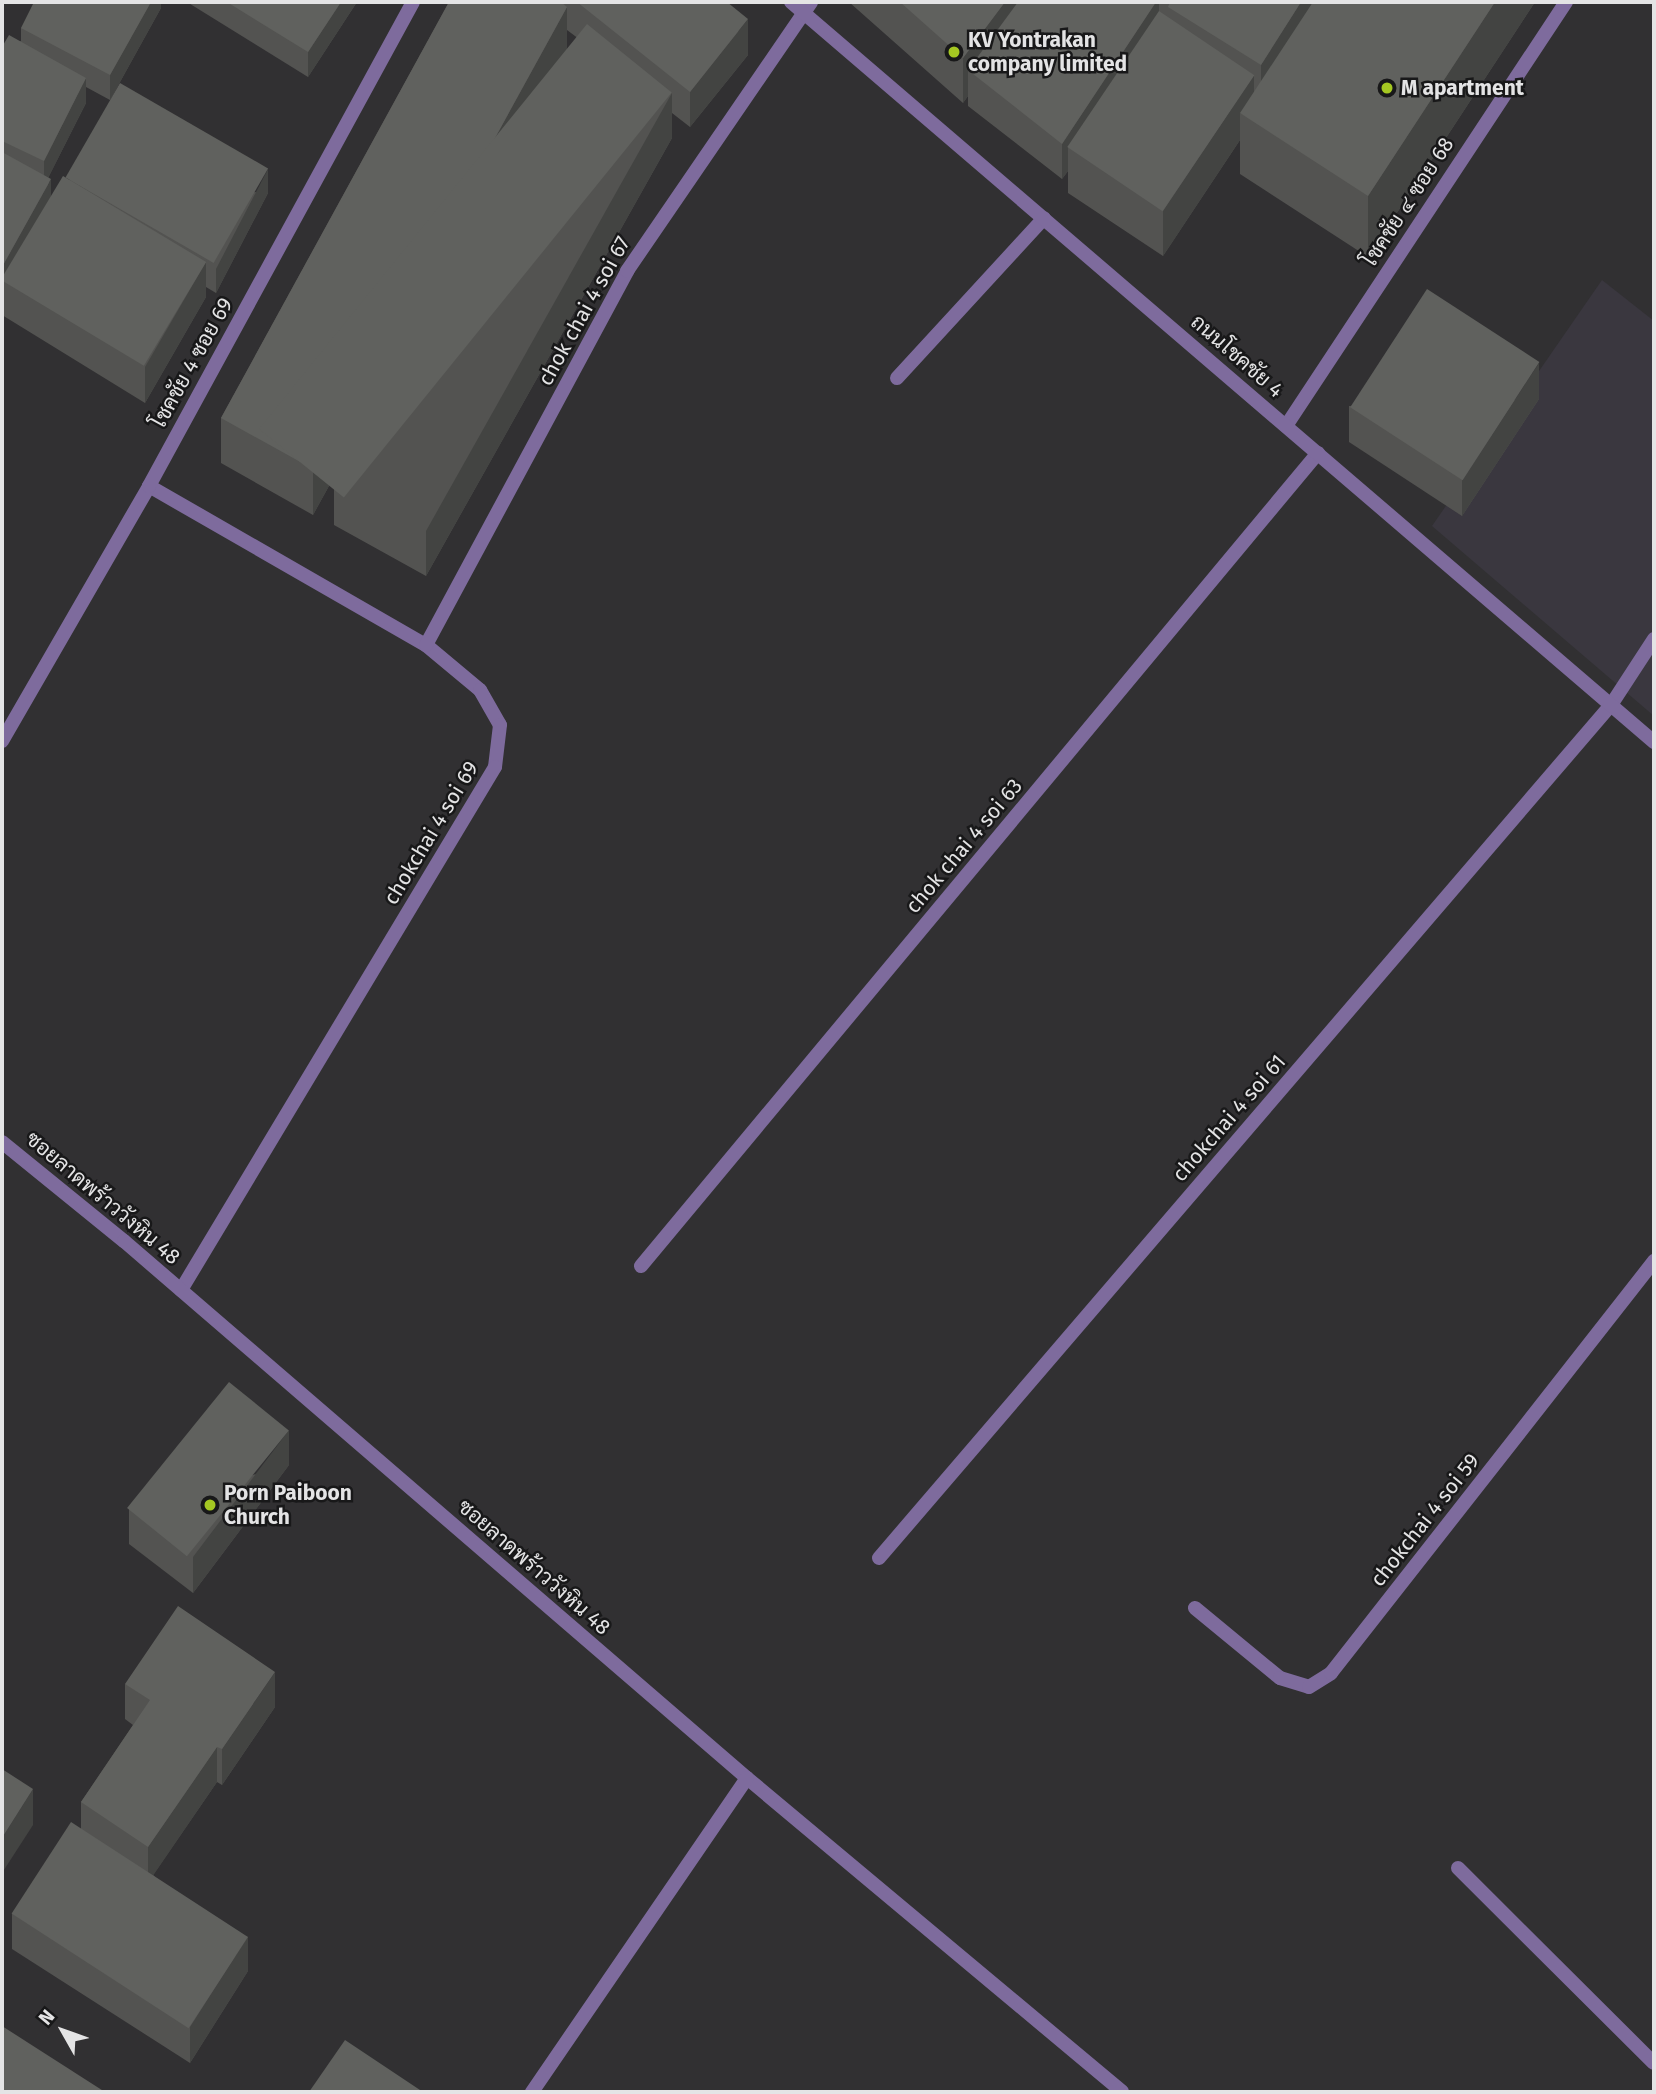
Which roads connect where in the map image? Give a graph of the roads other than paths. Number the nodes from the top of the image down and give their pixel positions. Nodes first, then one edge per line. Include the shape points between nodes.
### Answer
1 (413, 2) edge
2 (791, 2) edge
3 (1566, 2) edge
4 (807, 7) edge
5 (1044, 218) junction
6 (897, 378) dead end
7 (1286, 426) junction
8 (1318, 453) junction
9 (149, 486) junction
10 (1654, 639) edge
11 (426, 645) junction
12 (1611, 705) junction
13 (2, 741) edge
14 (1654, 742) edge
15 (2, 1142) edge
16 (1654, 1261) edge
17 (641, 1266) dead end
18 (181, 1290) junction
19 (879, 1558) dead end
20 (1195, 1608) dead end
21 (747, 1778) junction
22 (1458, 1868) dead end
23 (1654, 2063) edge
24 (532, 2092) edge
25 (1122, 2092) edge

1 - 9 street, โชคชัย 4 ซอย 69
2 - 4 street, ถนนโชคชัย 4
3 - 7 street, โชคชัย ๔ ซอย 68
4 - 5 street, ถนนโชคชัย 4
4 - 11 street, chok chai 4 soi 67 via 627,271
5 - 6 street
5 - 7 street, ถนนโชคชัย 4
7 - 8 street, ถนนโชคชัย 4
8 - 12 street, ถนนโชคชัย 4
8 - 17 street, chok chai 4 soi 63
9 - 11 street, chokchai 4 soi 69
9 - 13 street, โชคชัย 4 ซอย 69
10 - 12 street, chokchai 4 soi 61
11 - 18 street, chokchai 4 soi 69 via 480,690 500,725 495,767
12 - 14 street, ถนนโชคชัย 4
12 - 19 street, chokchai 4 soi 61
15 - 18 street, ซอยลาดพร้าววังหิน 48
16 - 20 street, chokchai 4 soi 59 via 1331,1673 1309,1687 1280,1678
18 - 21 street, ซอยลาดพร้าววังหิน 48
21 - 24 street
21 - 25 street, ซอยลาดพร้าววังหิน 48
22 - 23 street

